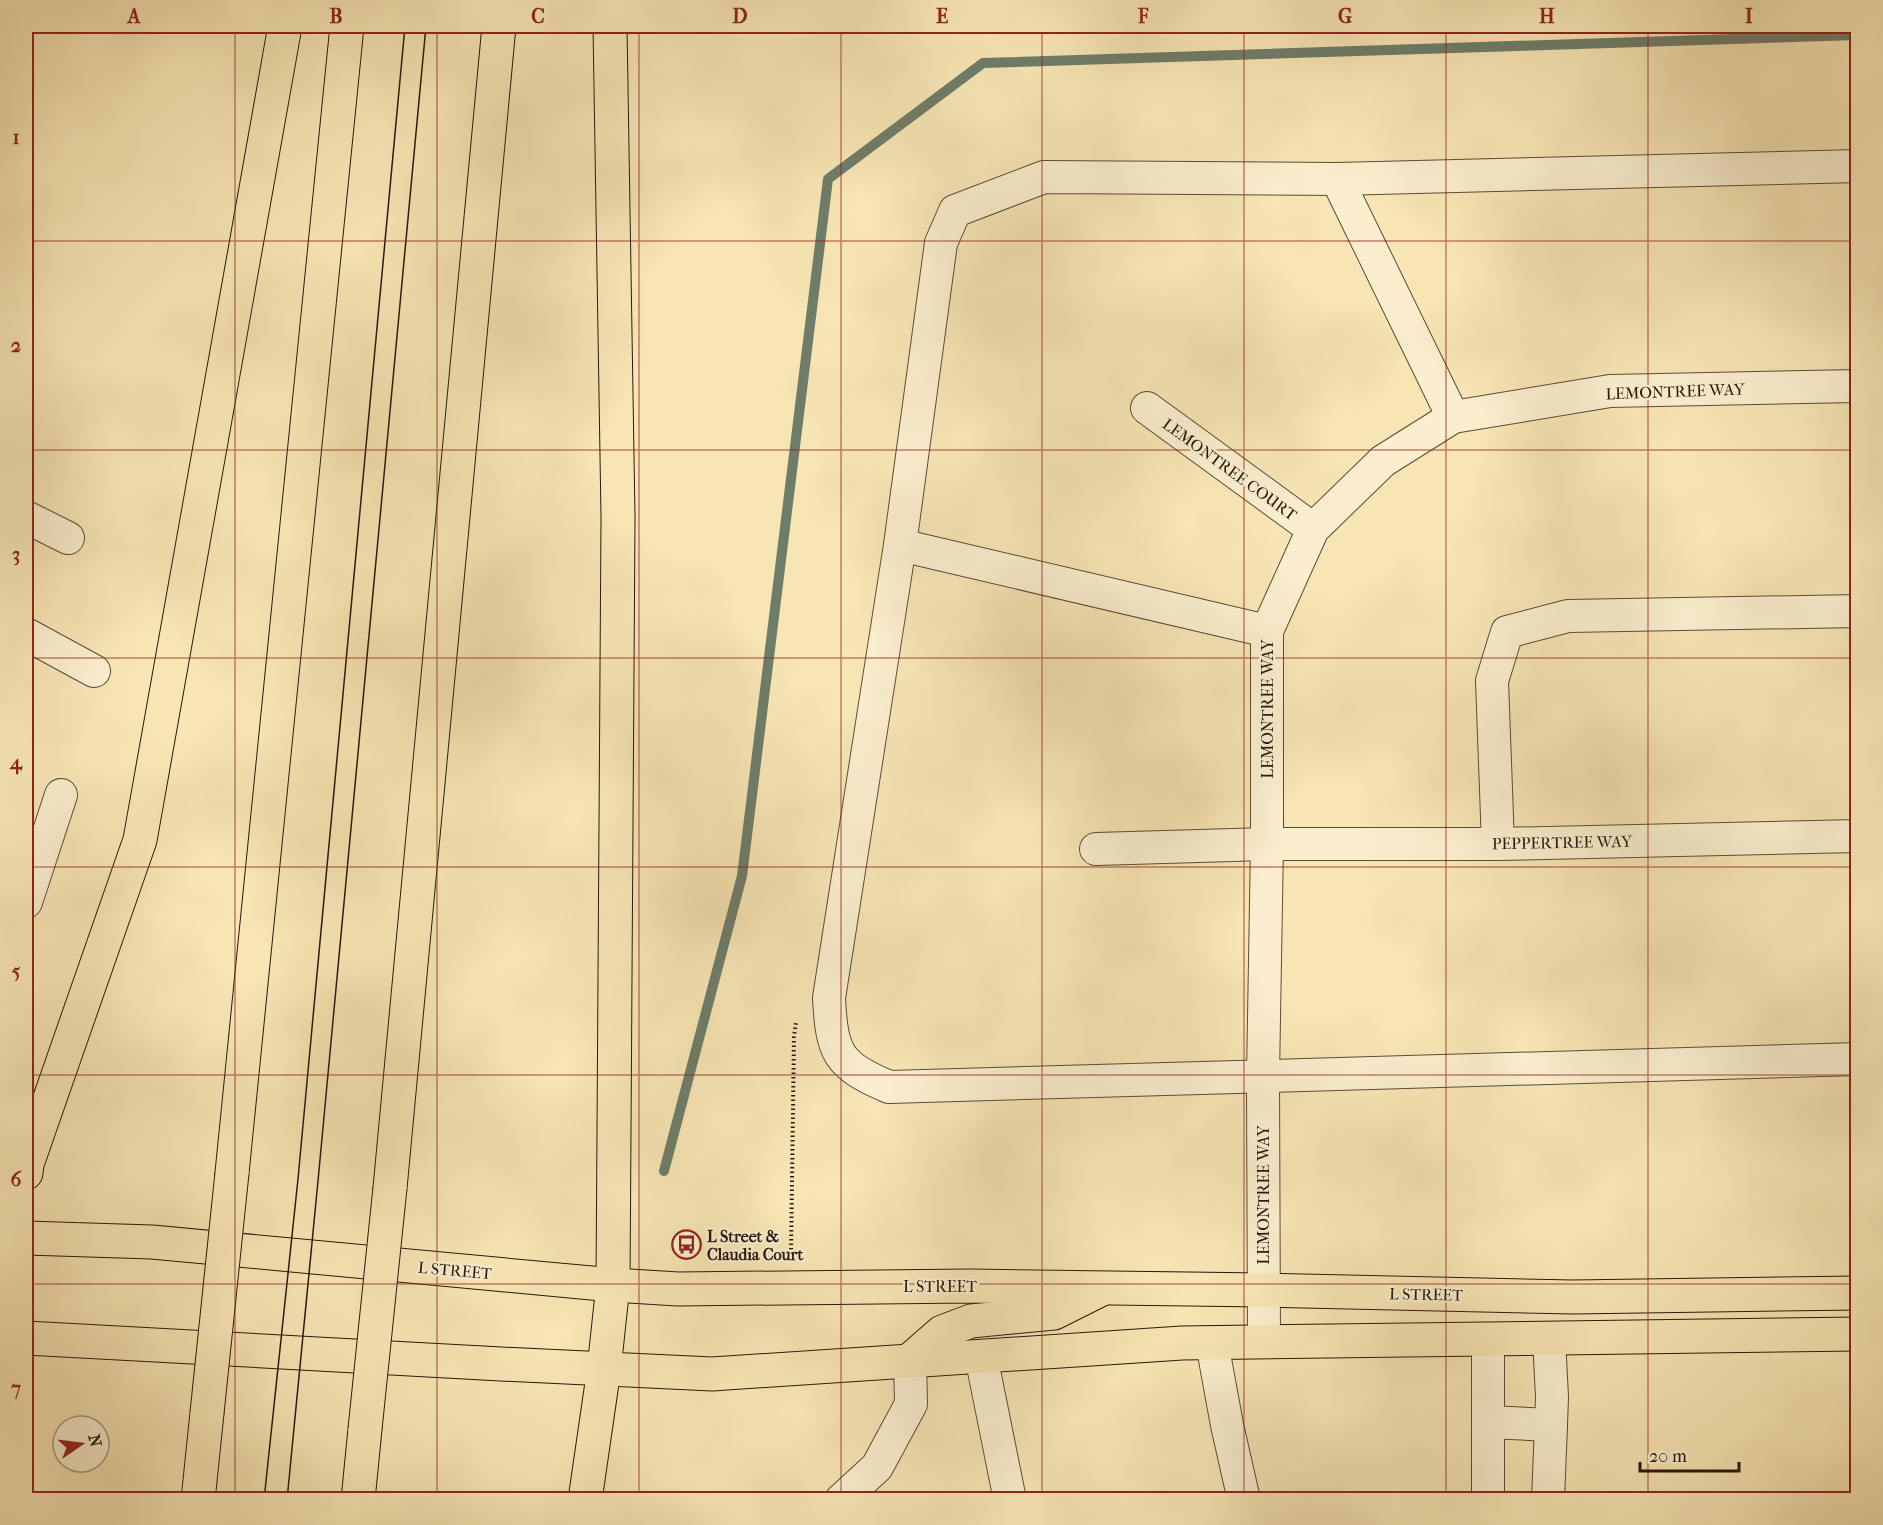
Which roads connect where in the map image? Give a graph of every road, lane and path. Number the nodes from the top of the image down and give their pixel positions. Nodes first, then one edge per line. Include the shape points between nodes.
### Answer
1 (285, 26) edge
2 (347, 26) edge
3 (499, 26) edge
4 (610, 26) edge
5 (1857, 166) edge
6 (1336, 179) junction
7 (1857, 386) edge
8 (1147, 408) dead end
9 (1452, 417) junction
10 (26, 517) edge
11 (1313, 529) junction
12 (68, 538) dead end
13 (900, 545) junction
14 (1857, 611) edge
15 (1267, 631) junction
16 (26, 634) edge
17 (94, 671) dead end
18 (61, 795) dead end
19 (1857, 836) edge
20 (1267, 844) junction
21 (1498, 844) junction
22 (1096, 849) dead end
23 (26, 902) edge
24 (797, 1014) dead end
25 (1857, 1059) edge
26 (1263, 1076) junction
27 (26, 1173) edge
28 (26, 1238) edge
29 (613, 1285) junction
30 (789, 1288) junction
31 (1105, 1288) junction
32 (1263, 1290) junction
33 (1857, 1293) edge
34 (1857, 1334) edge
35 (26, 1338) edge
36 (1549, 1338) junction
37 (1488, 1339) junction
38 (1264, 1342) junction
39 (1212, 1343) junction
40 (981, 1356) junction
41 (910, 1360) junction
42 (604, 1369) junction
43 (1489, 1422) junction
44 (1551, 1425) junction
45 (198, 1500) edge
46 (358, 1500) edge
47 (585, 1500) edge
48 (841, 1500) edge
49 (1010, 1500) edge
50 (1244, 1500) edge
51 (1488, 1500) edge
52 (1548, 1500) edge

1 - 27 main road via 140,840
2 - 45 main road, bridge
3 - 46 main road, bridge
4 - 29 main road via 618,517
5 - 6 street
6 - 9 street
6 - 13 street via 1044,177 955,211 941,243
7 - 9 street, LEMONTREE WAY via 1610,391
8 - 11 street, LEMONTREE COURT
9 - 11 street, LEMONTREE WAY via 1383,461
10 - 12 street
11 - 15 street, LEMONTREE WAY
13 - 15 street
13 - 26 street via 829,998 831,1031 842,1059 863,1076 889,1087
14 - 21 street via 1568,616 1507,632 1492,681
15 - 20 street, LEMONTREE WAY
16 - 17 street
18 - 23 street
19 - 21 street, PEPPERTREE WAY
20 - 21 street, PEPPERTREE WAY
20 - 22 street, PEPPERTREE WAY
20 - 26 street, LEMONTREE WAY
24 - 30 path
25 - 26 street
26 - 32 street, LEMONTREE WAY
28 - 29 main road, L STREET via 152,1242
29 - 30 main road, L STREET via 678,1290
29 - 42 main road
30 - 31 main road, L STREET
31 - 32 main road, L STREET
31 - 41 main road via 1054,1313 971,1321 942,1332
32 - 33 main road, L STREET via 1573,1297
32 - 38 street, LEMONTREE WAY
34 - 36 main road
35 - 42 main road
36 - 37 main road
36 - 44 street
37 - 38 main road
37 - 43 street
38 - 39 main road
39 - 40 main road
39 - 50 street
40 - 41 main road
40 - 49 street
41 - 42 main road via 712,1374
41 - 48 street via 911,1404 877,1467
42 - 47 main road
43 - 44 street
43 - 51 street
44 - 52 street

